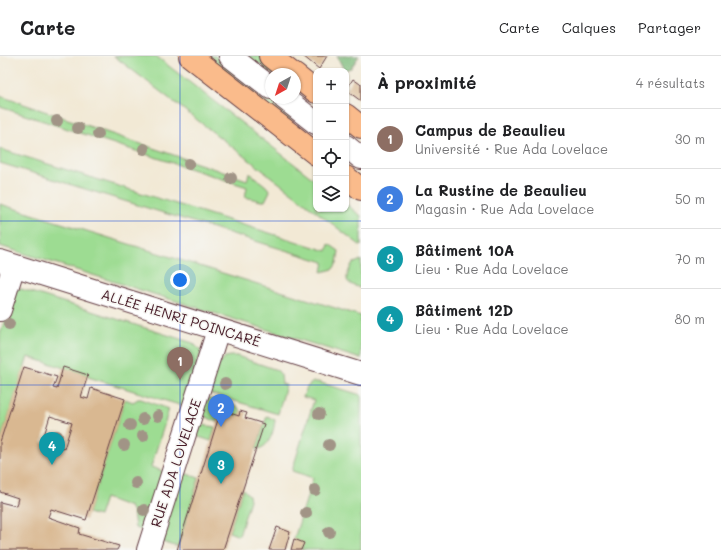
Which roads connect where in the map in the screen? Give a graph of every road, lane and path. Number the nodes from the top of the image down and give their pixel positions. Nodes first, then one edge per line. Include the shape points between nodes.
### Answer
1 (190, 56) edge
2 (230, 56) edge
3 (270, 56) edge
4 (285, 68) edge
5 (301, 80) edge
6 (265, 83) edge
7 (313, 90) edge
8 (292, 104) edge
9 (349, 117) edge
10 (313, 121) edge
11 (361, 127) edge
12 (349, 148) edge
13 (313, 152) edge
14 (361, 158) edge
15 (349, 179) edge
16 (361, 189) edge
17 (7, 263) edge
18 (0, 310) edge
19 (218, 330) junction
20 (361, 374) edge
21 (148, 550) edge

1 - 13 main road
2 - 6 street
3 - 4 main road
5 - 7 main road
8 - 10 street
9 - 11 main road
12 - 14 street
15 - 16 main road
17 - 18 street
17 - 19 street, ALLÉE HENRI POINCARÉ
19 - 20 street, ALLÉE HENRI POINCARÉ
19 - 21 street, RUE ADA LOVELACE

